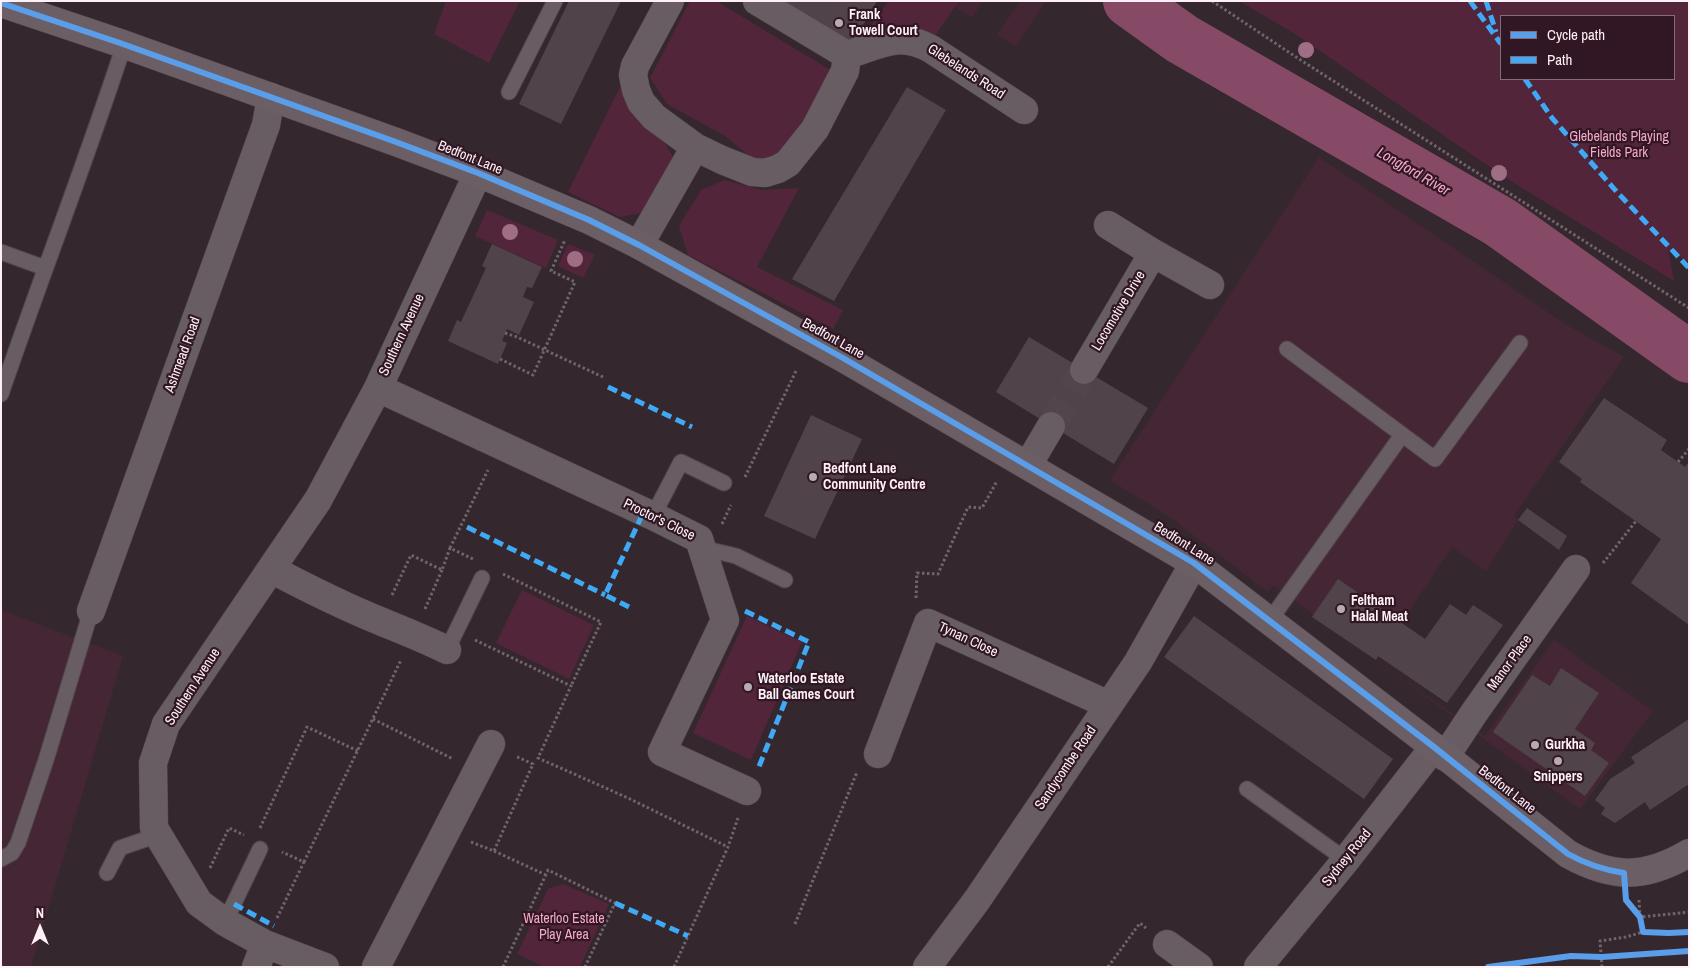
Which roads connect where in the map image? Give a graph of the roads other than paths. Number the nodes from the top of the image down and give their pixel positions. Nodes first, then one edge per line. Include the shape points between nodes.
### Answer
1 (555, 1) edge
2 (670, 1) edge
3 (757, 1) edge
4 (1, 3) edge
5 (124, 45) junction
6 (848, 55) junction
7 (509, 92) dead end
8 (271, 97) junction
9 (1024, 110) dead end
10 (695, 147) junction
11 (478, 173) junction
12 (1108, 225) dead end
13 (639, 245) junction
14 (1, 252) edge
15 (1153, 253) junction
16 (45, 268) junction
17 (1210, 285) dead end
18 (1520, 342) dead end
19 (1287, 349) dead end
20 (1084, 370) tunnel mouth
21 (378, 388) junction
22 (1, 394) edge
23 (1051, 426) tunnel mouth
24 (1402, 435) junction
25 (1028, 465) junction
26 (724, 483) dead end
27 (654, 516) junction
28 (702, 548) junction
29 (1194, 563) junction
30 (271, 569) junction
31 (1576, 569) road end
32 (482, 578) dead end
33 (785, 580) dead end
34 (91, 611) joint
35 (1270, 621) junction
36 (452, 640) joint
37 (1109, 705) junction
38 (491, 744) road end
39 (1439, 752) junction
40 (878, 754) road end
41 (1247, 789) dead end
42 (747, 792) road end
43 (158, 835) junction
44 (260, 849) dead end
45 (1689, 852) edge
46 (1, 858) edge
47 (1346, 860) junction
48 (107, 873) dead end
49 (226, 922) junction
50 (1168, 944) dead end
51 (265, 946) edge
52 (325, 967) edge
53 (376, 967) edge
54 (927, 967) edge
55 (1199, 967) edge
56 (1258, 967) edge

1 - 7 lane
2 - 10 street via 633,75 641,102 654,117
3 - 6 street
4 - 5 main road, Bedfont Lane
5 - 8 main road, Bedfont Lane
5 - 16 lane
6 - 9 street, Glebelands Road via 893,40 919,42
6 - 10 street via 845,71 816,129 788,163 765,173 752,172
8 - 11 main road, Bedfont Lane
8 - 34 street, Ashmead Road via 266,125
10 - 13 street
11 - 13 main road, Bedfont Lane
11 - 21 street, Southern Avenue
12 - 15 street
13 - 25 main road, Bedfont Lane
14 - 16 lane
15 - 17 street
15 - 20 street, Locomotive Drive
16 - 22 lane
18 - 24 lane via 1435,459
19 - 24 lane
21 - 27 street, Proctor's Close
21 - 30 street, Southern Avenue via 318,500
23 - 25 street
24 - 35 lane
25 - 29 main road, Bedfont Lane
26 - 27 lane via 681,462
27 - 28 street, Proctor's Close via 699,539
28 - 33 lane via 736,556
28 - 42 street, Proctor's Close via 725,620 662,752
29 - 35 main road, Bedfont Lane
29 - 37 street, Sandycombe Road via 1138,662
30 - 36 street via 380,621 414,634
30 - 43 street, Southern Avenue via 166,724 153,762 154,828
31 - 39 street, Manor Place via 1474,713
32 - 36 lane
34 - 46 lane via 18,843 12,853
35 - 39 main road, Bedfont Lane
37 - 40 street, Tynan Close via 928,622
37 - 54 street, Sandycombe Road
38 - 53 street
39 - 45 main road, Bedfont Lane via 1580,861 1624,873 1648,872
39 - 47 street, Sydney Road
41 - 47 lane
43 - 48 lane via 120,848
43 - 49 street, Southern Avenue via 199,903
44 - 49 lane
47 - 56 street, Sydney Road
49 - 51 street, Southern Avenue
50 - 55 street
51 - 52 street, Southern Avenue

